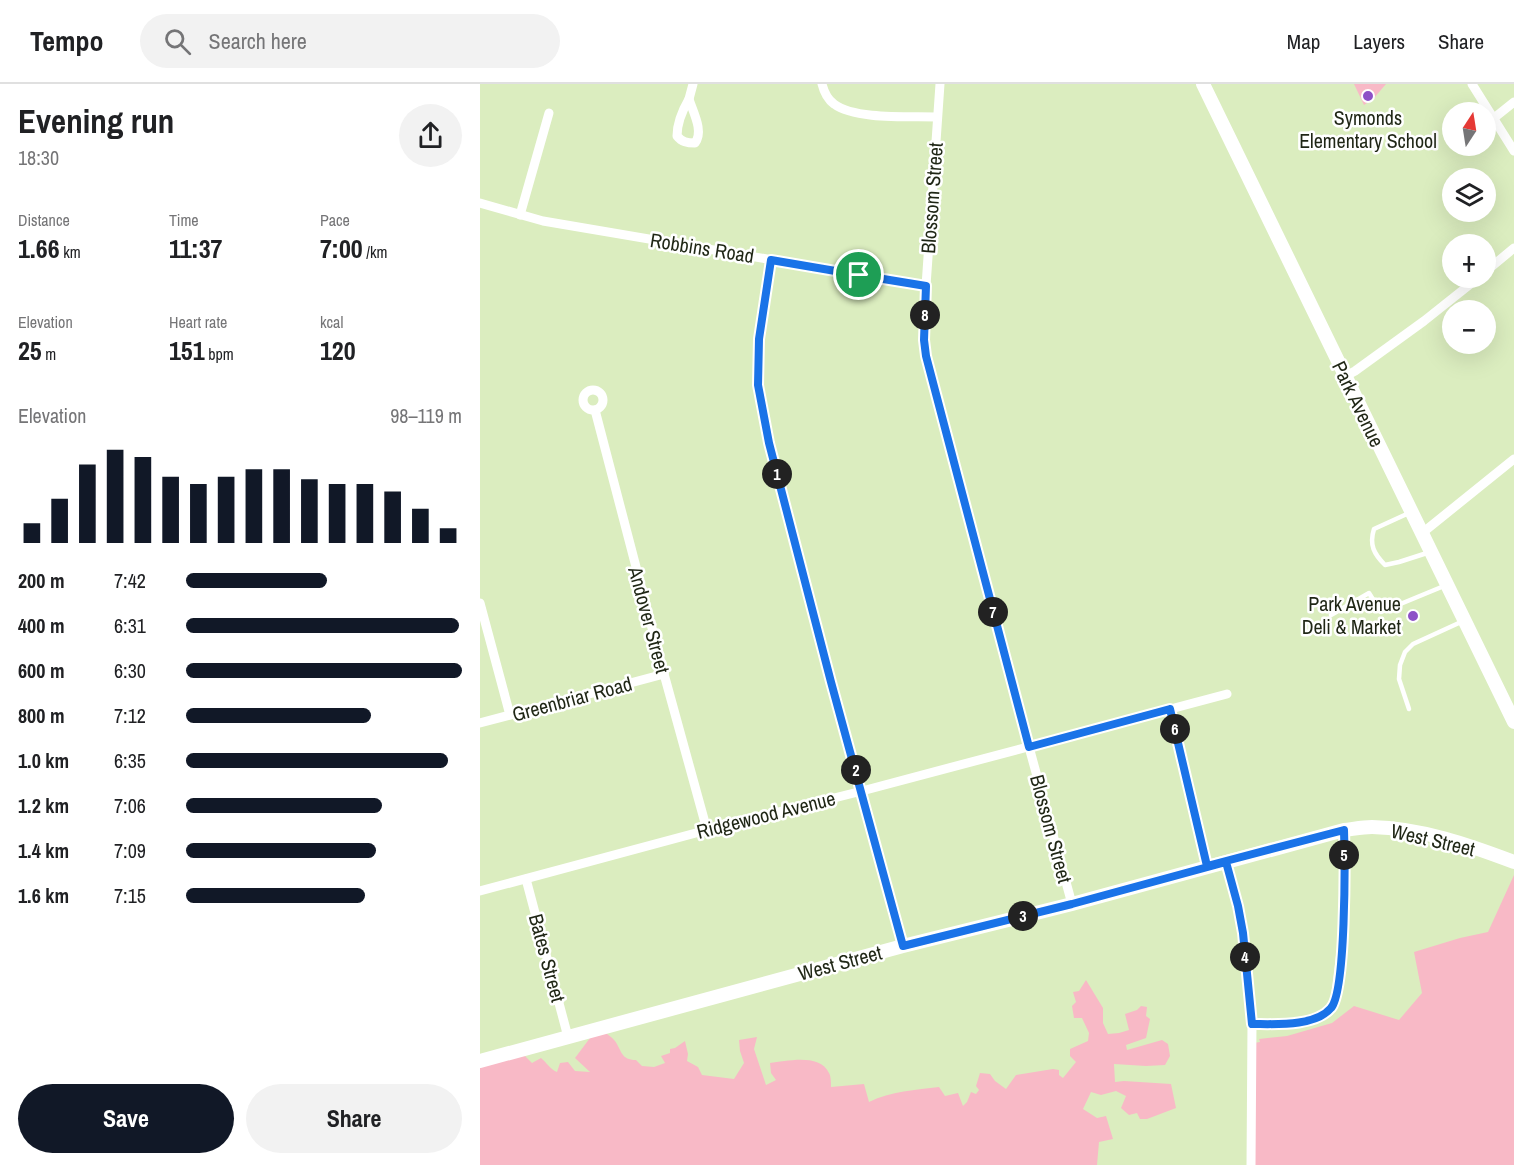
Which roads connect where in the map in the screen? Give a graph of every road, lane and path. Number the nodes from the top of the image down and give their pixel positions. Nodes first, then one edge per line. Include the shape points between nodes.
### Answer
1 (693, 84) edge
2 (822, 84) edge
3 (940, 84) edge
4 (1203, 84) edge
5 (1472, 84) edge
6 (689, 99) dead end
7 (1484, 102) edge
8 (1514, 102) edge
9 (549, 113) dead end
10 (1496, 116) edge
11 (937, 117) junction
12 (1496, 121) edge
13 (1514, 151) edge
14 (480, 203) edge
15 (520, 215) junction
16 (1514, 248) edge
17 (771, 260) junction
18 (1496, 263) edge
19 (926, 286) junction
20 (1465, 288) edge
21 (1344, 376) junction
22 (594, 410) dead end
23 (1514, 459) edge
24 (1411, 512) junction
25 (1421, 534) junction
26 (1430, 552) junction
27 (1447, 585) junction
28 (480, 603) edge
29 (1331, 615) dead end
30 (1463, 621) junction
31 (663, 674) junction
32 (1227, 694) dead end
33 (1170, 709) junction
34 (1409, 709) dead end
35 (510, 715) junction
36 (480, 723) edge
37 (1514, 723) edge
38 (1029, 747) junction
39 (862, 791) junction
40 (707, 830) junction
41 (1344, 830) junction
42 (1226, 862) junction
43 (1514, 862) edge
44 (1207, 866) junction
45 (526, 879) junction
46 (480, 891) edge
47 (1072, 904) junction
48 (903, 946) junction
49 (1252, 1024) junction
50 (568, 1037) junction
51 (480, 1061) edge
52 (1251, 1165) edge

1 - 6 street
2 - 11 street via 827,98 844,110 868,115
3 - 11 street, Blossom Street
4 - 21 street, Park Avenue
5 - 7 street
8 - 10 street
9 - 15 street
11 - 19 street, Blossom Street
12 - 13 street
14 - 15 street, Robbins Road
15 - 17 street, Robbins Road
16 - 18 street
17 - 19 street, Robbins Road
17 - 39 street via 759,339 758,385 769,443
19 - 38 street, Blossom Street via 926,356
20 - 21 street
21 - 24 street, Park Avenue
22 - 31 street, Andover Street
23 - 25 street
24 - 25 street, Park Avenue
24 - 26 lane via 1374,528 1371,546 1385,565
25 - 26 street, Park Avenue
26 - 27 street, Park Avenue
27 - 29 lane via 1381,612 1369,593
27 - 30 street, Park Avenue
28 - 35 street
30 - 34 lane via 1413,644 1406,652 1399,679
30 - 37 street, Park Avenue
31 - 35 street, Greenbriar Road
31 - 40 street, Andover Street
32 - 33 street, Ridgewood Avenue
33 - 38 street, Ridgewood Avenue
33 - 44 street
35 - 36 street, Greenbriar Road
38 - 39 street, Ridgewood Avenue
38 - 47 street, Blossom Street
39 - 40 street, Ridgewood Avenue
39 - 48 street
40 - 45 street, Ridgewood Avenue
41 - 42 street, West Street
41 - 43 street, West Street via 1370,827 1422,833
41 - 49 street via 1343,935 1335,1001 1319,1017 1304,1022
42 - 44 street, West Street
42 - 49 street via 1243,933
44 - 47 street, West Street
45 - 46 street, Ridgewood Avenue
45 - 50 street, Bates Street
47 - 48 street, West Street
48 - 50 street, West Street
49 - 52 street
50 - 51 street, West Street

